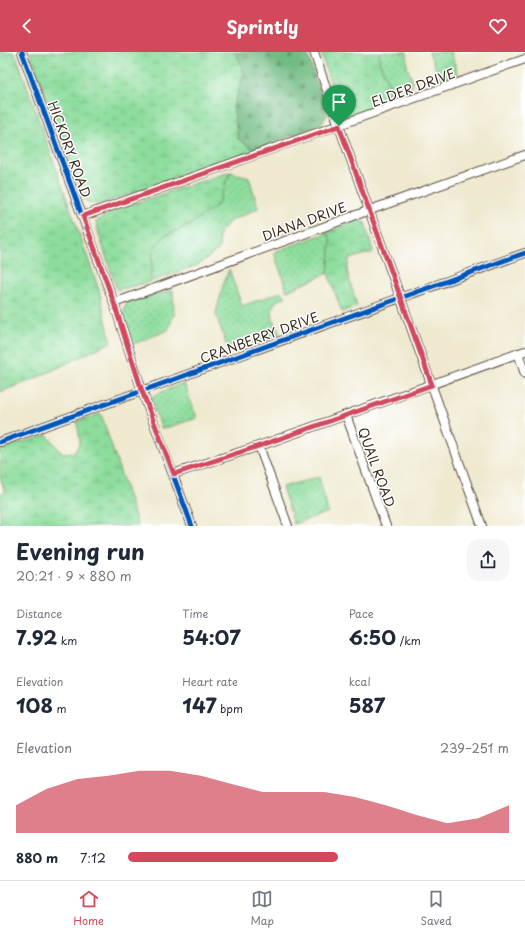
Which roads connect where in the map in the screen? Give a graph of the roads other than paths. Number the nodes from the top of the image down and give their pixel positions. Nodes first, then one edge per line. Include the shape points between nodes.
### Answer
1 (22, 52) edge
2 (314, 52) edge
3 (525, 59) edge
4 (339, 126) junction
5 (525, 155) edge
6 (370, 210) junction
7 (83, 216) junction
8 (525, 253) edge
9 (401, 298) junction
10 (114, 303) junction
11 (521, 352) edge
12 (525, 374) edge
13 (432, 385) junction
14 (142, 391) junction
15 (346, 415) junction
16 (0, 442) edge
17 (259, 446) junction
18 (174, 474) junction
19 (192, 526) edge
20 (288, 526) edge
21 (386, 526) edge
22 (482, 526) edge

1 - 7 street, HICKORY ROAD
2 - 4 street
3 - 4 street, ELDER DRIVE
4 - 6 street
4 - 7 street, ELDER DRIVE
5 - 6 street, DIANA DRIVE
6 - 9 street
6 - 10 street, DIANA DRIVE
7 - 10 street, HICKORY ROAD
8 - 9 street, CRANBERRY DRIVE
9 - 13 street
9 - 14 street, CRANBERRY DRIVE
10 - 14 street, HICKORY ROAD
11 - 12 street
11 - 13 street
13 - 15 street
13 - 22 street
14 - 16 street, CRANBERRY DRIVE
14 - 18 street, HICKORY ROAD
15 - 17 street
15 - 21 street, QUAIL ROAD
17 - 18 street
17 - 20 street
18 - 19 street, HICKORY ROAD

